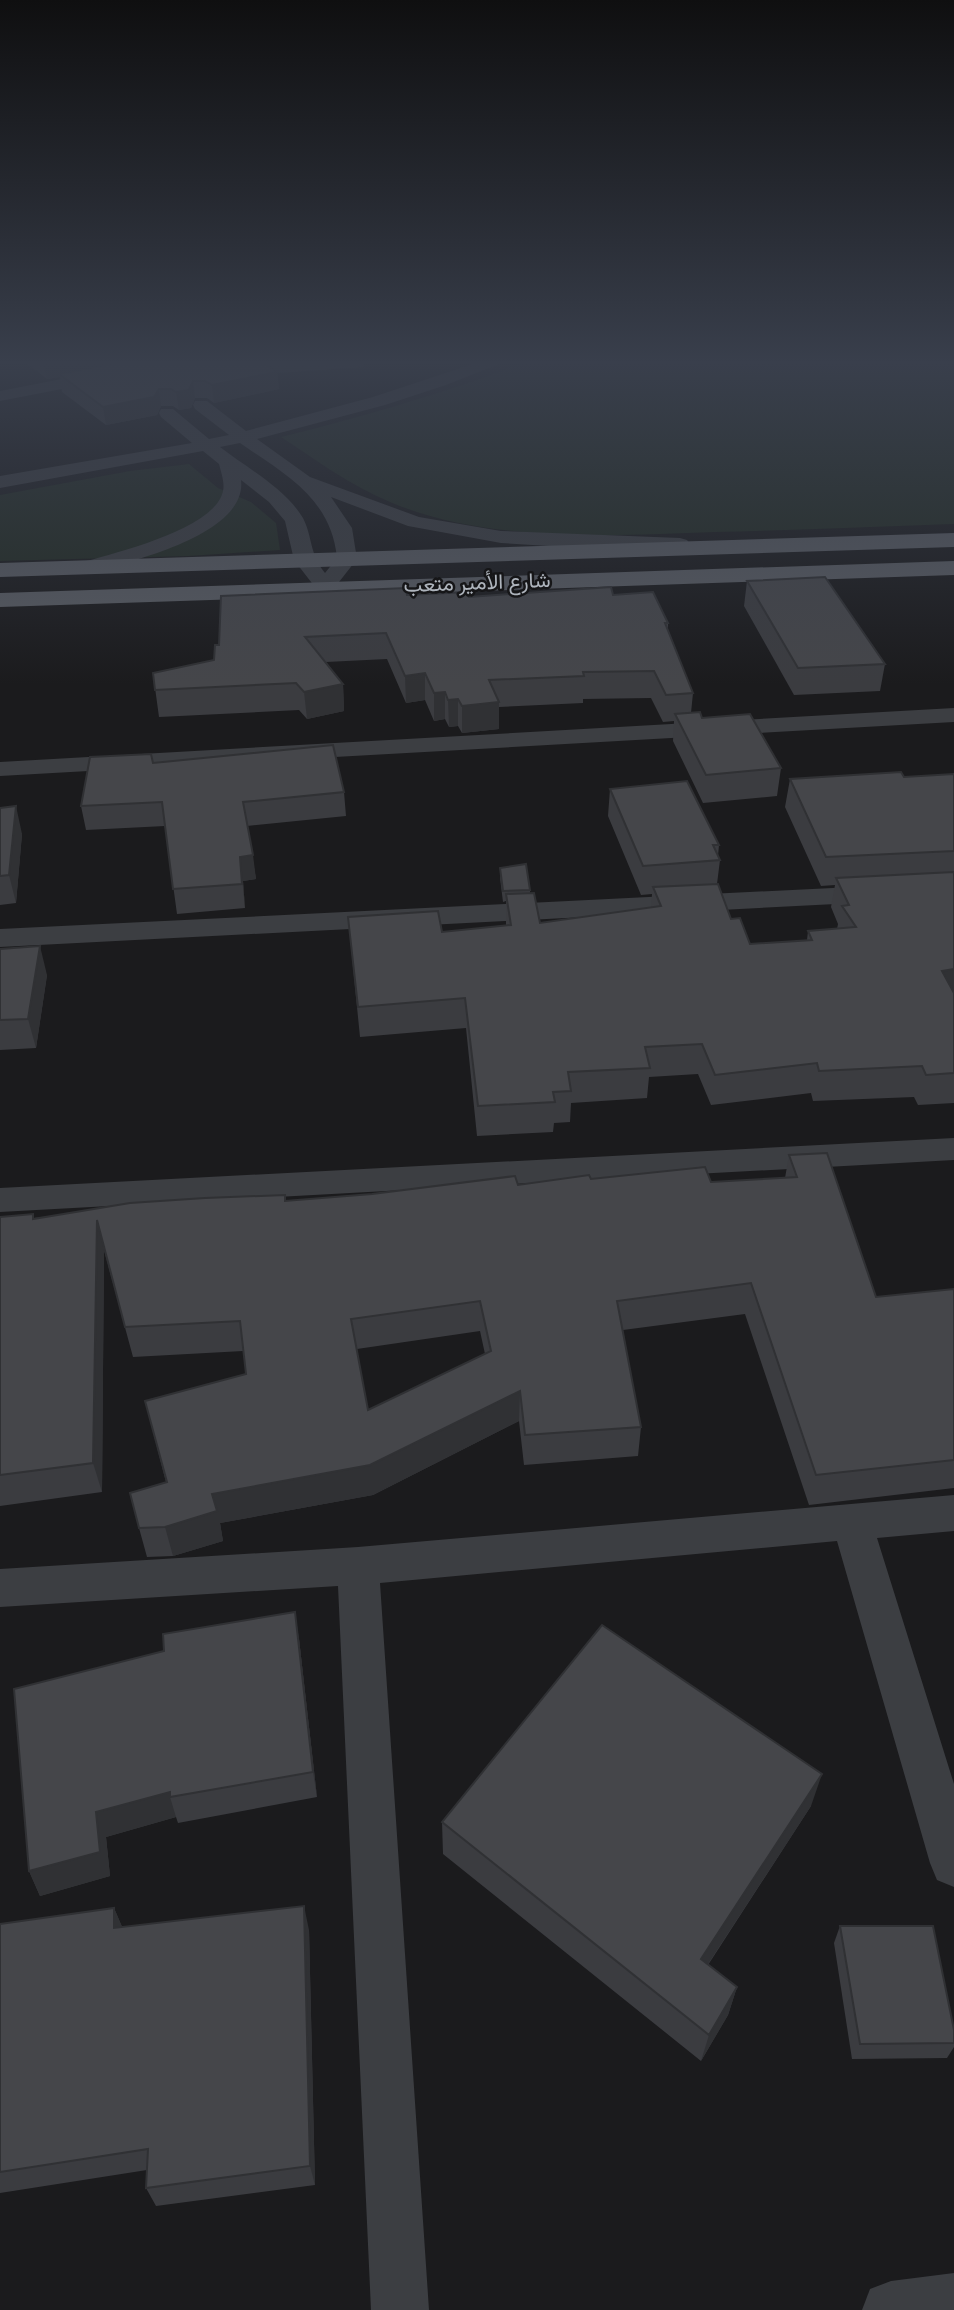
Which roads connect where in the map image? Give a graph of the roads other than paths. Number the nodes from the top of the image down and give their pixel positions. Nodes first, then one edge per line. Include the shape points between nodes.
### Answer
1 (77, 468) edge
2 (229, 468) edge
3 (237, 468) edge
4 (286, 468) edge
5 (0, 482) edge
6 (333, 496) junction
7 (954, 540) edge
8 (777, 545) junction
9 (348, 559) junction
10 (304, 560) junction
11 (87, 567) junction
12 (954, 568) edge
13 (0, 570) edge
14 (325, 587) junction
15 (0, 600) edge
16 (954, 715) edge
17 (0, 769) edge
18 (954, 890) edge
19 (0, 938) edge
20 (954, 1149) edge
21 (0, 1200) edge
22 (954, 1513) edge
23 (852, 1522) junction
24 (358, 1566) junction
25 (0, 1588) edge
26 (954, 1863) edge
27 (954, 2302) edge
28 (400, 2310) edge
29 (891, 2310) edge

1 - 5 street
2 - 11 street via 233,492 224,509 201,526 154,547
3 - 10 street via 276,498 294,520
4 - 6 street
6 - 8 street via 415,522 501,537
6 - 9 street
7 - 8 main road, شارع الأمير متعب
8 - 9 main road, شارع الأمير متعب
9 - 10 main road, شارع الأمير متعب
9 - 14 street
10 - 11 main road, شارع الأمير متعب
10 - 14 street
11 - 13 main road, شارع الأمير متعب
12 - 14 main road, شارع الأمير متعب
14 - 15 main road, شارع الأمير متعب
16 - 17 street
18 - 19 street
20 - 21 street
22 - 23 street
23 - 24 street
23 - 26 street
24 - 25 street
24 - 28 street
27 - 29 street

